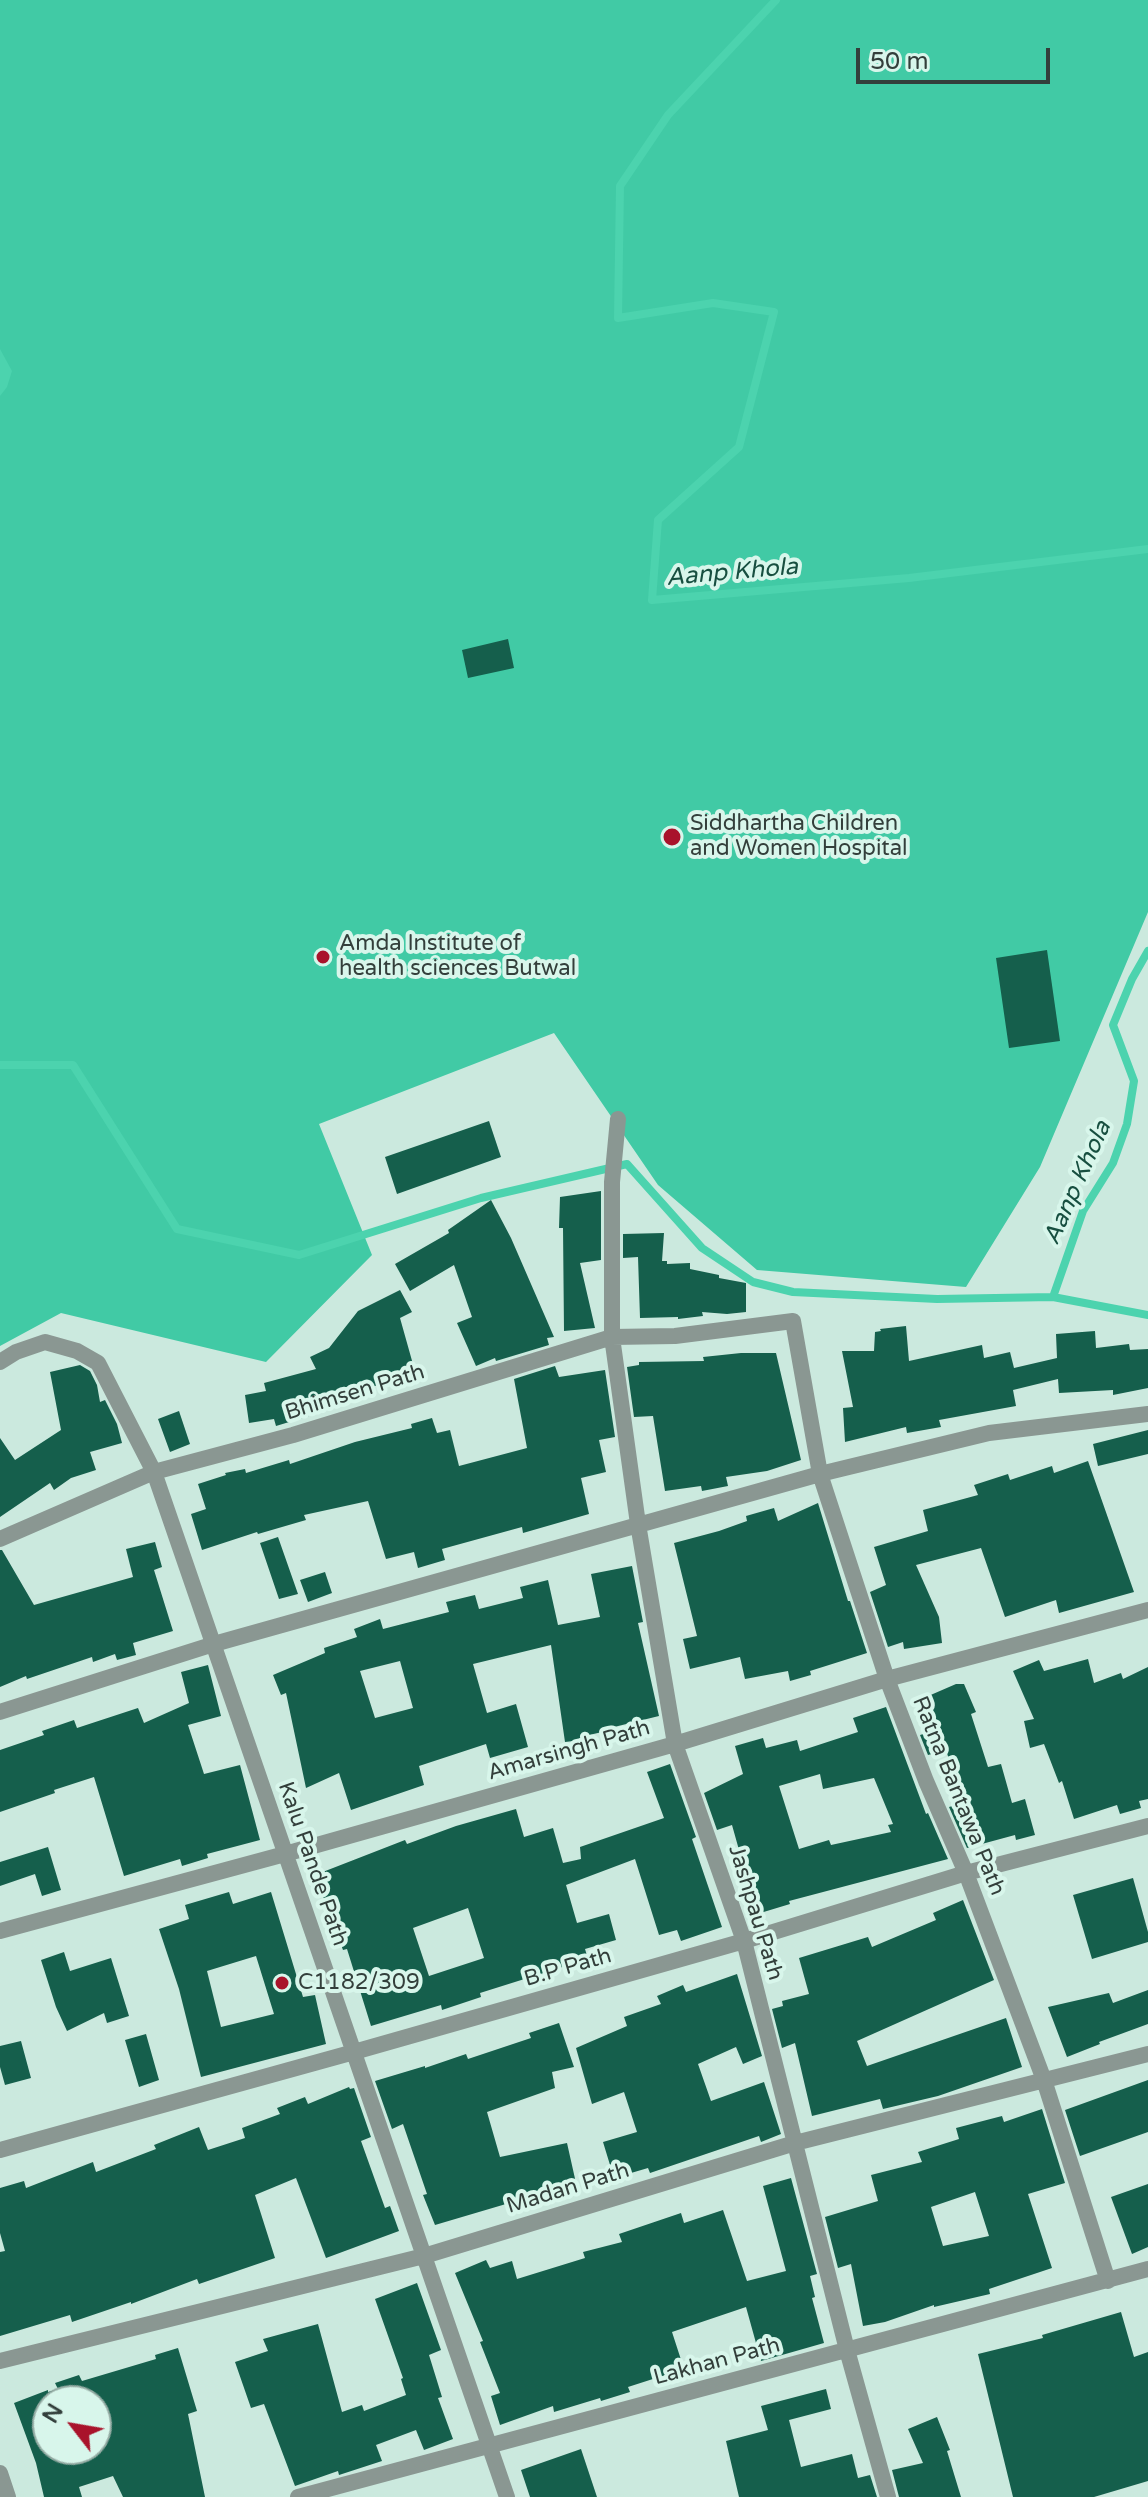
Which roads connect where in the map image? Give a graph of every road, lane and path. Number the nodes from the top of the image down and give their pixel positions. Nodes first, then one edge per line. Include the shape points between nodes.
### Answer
1 (618, 1119) dead end
2 (793, 1321) joint
3 (612, 1337) junction
4 (0, 1362) edge
5 (1148, 1414) edge
6 (154, 1472) junction
7 (820, 1474) junction
8 (638, 1524) junction
9 (0, 1539) edge
10 (1148, 1610) edge
11 (214, 1644) junction
12 (887, 1679) junction
13 (0, 1712) edge
14 (675, 1744) junction
15 (1148, 1826) edge
16 (285, 1854) junction
17 (966, 1873) junction
18 (0, 1931) edge
19 (744, 1941) junction
20 (354, 2052) junction
21 (1148, 2054) edge
22 (1044, 2080) junction
23 (795, 2143) junction
24 (0, 2150) edge
25 (424, 2256) junction
26 (1148, 2269) edge
27 (1108, 2281) junction
28 (847, 2350) junction
29 (0, 2361) edge
30 (489, 2445) junction
31 (0, 2473) edge
32 (8, 2497) edge
33 (298, 2497) edge
34 (507, 2497) edge
35 (888, 2497) edge

1 - 3 street, Jashpau Path via 612,1182
2 - 3 street, Bhimsen Path via 675,1336
2 - 7 street, Ratna Bantawa Path
3 - 6 street, Bhimsen Path
3 - 8 street, Jashpau Path
4 - 6 street via 45,1342 98,1363
5 - 7 street via 989,1433
6 - 9 street, Bhimsen Path
6 - 11 street, Kalu Pande Path
7 - 8 street
7 - 12 street, Ratna Bantawa Path
8 - 11 street
8 - 14 street, Jashpau Path
10 - 12 street, Amarsingh Path
11 - 13 street
11 - 16 street, Kalu Pande Path
12 - 14 street, Amarsingh Path
12 - 17 street, Ratna Bantawa Path
14 - 16 street, Amarsingh Path
14 - 19 street, Jashpau Path
15 - 17 street, B.P Path
16 - 18 street, Amarsingh Path
16 - 20 street, Kalu Pande Path
17 - 19 street, B.P Path
17 - 22 street, Ratna Bantawa Path
19 - 20 street, B.P Path
19 - 23 street, Jashpau Path
20 - 24 street, B.P Path
20 - 25 street, Kalu Pande Path
21 - 22 street, Madan Path
22 - 23 street, Madan Path
22 - 27 street, Ratna Bantawa Path
23 - 25 street, Madan Path
23 - 28 street, Jashpau Path
25 - 29 street, Madan Path
25 - 30 street, Kalu Pande Path
26 - 27 street, Lakhan Path
27 - 28 street, Lakhan Path
28 - 30 street, Lakhan Path
28 - 35 street, Jashpau Path
30 - 33 street, Lakhan Path
30 - 34 street, Kalu Pande Path
31 - 32 street

